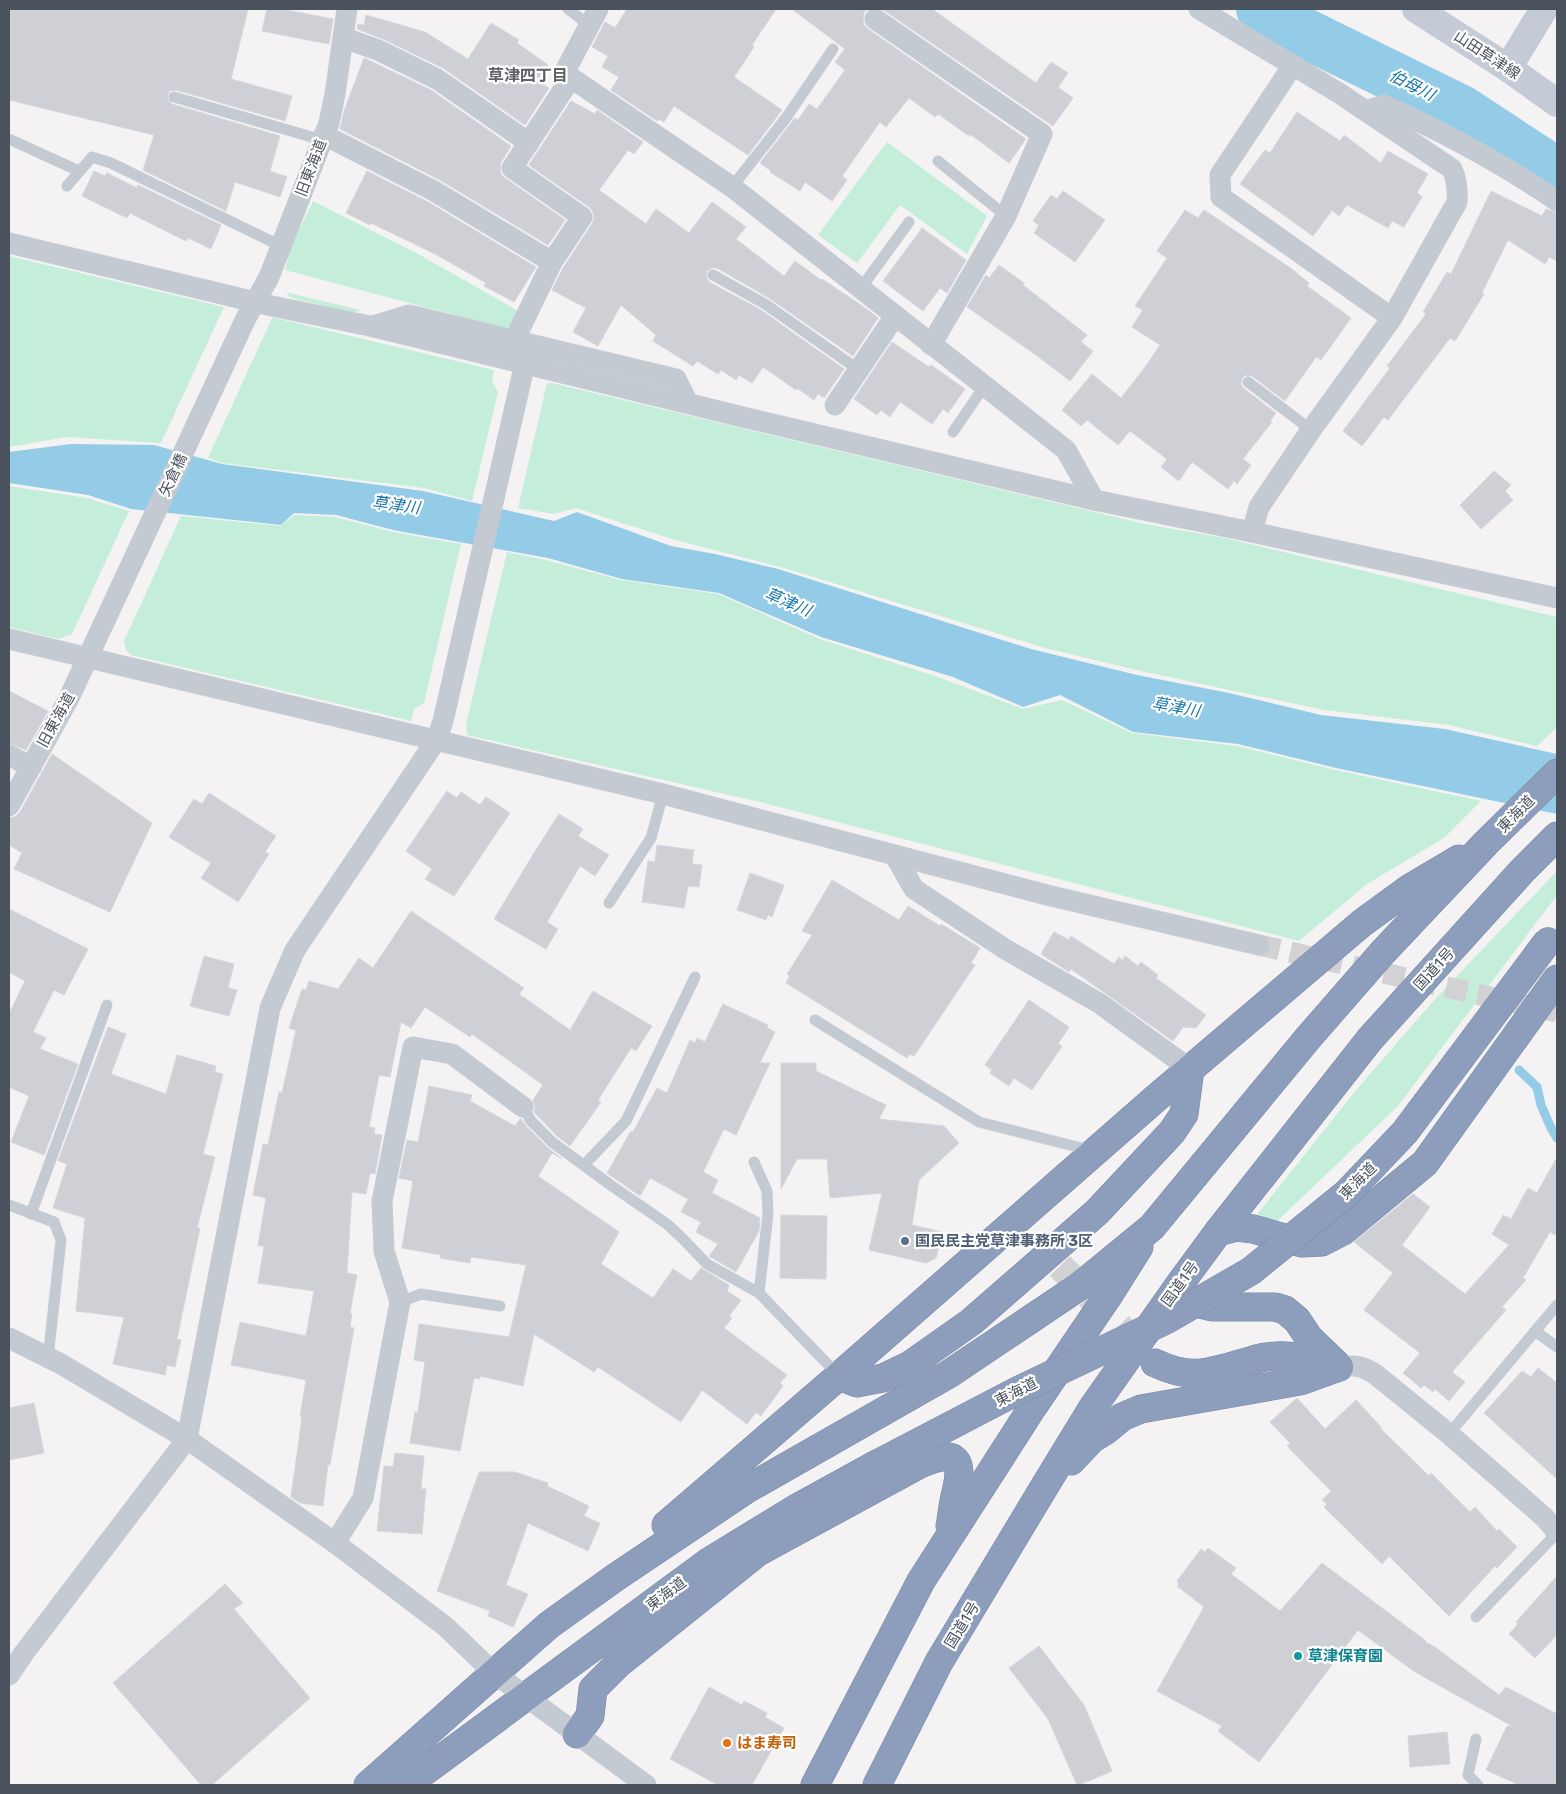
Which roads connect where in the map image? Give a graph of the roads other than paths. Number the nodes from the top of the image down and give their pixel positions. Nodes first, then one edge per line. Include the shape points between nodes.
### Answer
1 (347, 9) edge
2 (568, 9) edge
3 (598, 9) edge
4 (1198, 9) edge
5 (1416, 9) edge
6 (1544, 9) edge
7 (875, 19) dead end
8 (588, 28) junction
9 (344, 38) junction
10 (833, 49) dead end
11 (1293, 65) junction
12 (1508, 68) junction
13 (571, 78) junction
14 (174, 98) dead end
15 (1557, 103) edge
16 (1366, 111) junction
17 (323, 138) junction
18 (9, 139) edge
19 (529, 143) junction
20 (938, 161) dead end
21 (79, 171) junction
22 (67, 186) dead end
23 (732, 186) junction
24 (1557, 201) edge
25 (1006, 216) junction
26 (909, 222) dead end
27 (9, 243) edge
28 (281, 246) junction
29 (552, 262) junction
30 (713, 275) dead end
31 (861, 288) junction
32 (250, 310) junction
33 (896, 316) junction
34 (1392, 318) junction
35 (370, 326) junction
36 (514, 341) junction
37 (931, 345) junction
38 (526, 363) junction
39 (859, 370) junction
40 (1248, 382) dead end
41 (985, 385) junction
42 (688, 403) junction
43 (835, 405) dead end
44 (1311, 430) junction
45 (953, 432) dead end
46 (1094, 500) junction
47 (1252, 532) junction
48 (1557, 598) edge
49 (100, 632) joint
50 (9, 638) edge
51 (89, 657) junction
52 (440, 730) junction
53 (9, 755) edge
54 (31, 767) junction
55 (1557, 773) edge
56 (663, 794) junction
57 (9, 806) edge
58 (1557, 836) edge
59 (1486, 843) junction
60 (896, 856) junction
61 (609, 903) dead end
62 (1557, 928) edge
63 (1259, 945) tunnel mouth
64 (695, 977) dead end
65 (1557, 979) edge
66 (107, 1005) dead end
67 (815, 1020) dead end
68 (1190, 1069) junction
69 (523, 1107) joint
70 (1095, 1151) junction
71 (754, 1162) dead end
72 (584, 1165) junction
73 (9, 1205) edge
74 (31, 1214) junction
75 (1152, 1227) junction
76 (1218, 1232) junction
77 (1179, 1285) junction
78 (759, 1293) junction
79 (400, 1302) junction
80 (1557, 1305) edge
81 (500, 1306) dead end
82 (1535, 1331) junction
83 (9, 1338) edge
84 (1557, 1347) edge
85 (48, 1358) junction
86 (1155, 1363) tunnel mouth
87 (1339, 1367) junction
88 (839, 1376) junction
89 (1449, 1434) junction
90 (187, 1439) junction
91 (1043, 1489) junction
92 (1557, 1532) edge
93 (948, 1540) junction
94 (335, 1544) junction
95 (616, 1577) junction
96 (1476, 1617) dead end
97 (494, 1673) junction
98 (9, 1675) edge
99 (527, 1697) junction
100 (577, 1734) junction
101 (1476, 1739) dead end
102 (368, 1785) edge
103 (406, 1785) edge
104 (646, 1785) edge
105 (815, 1785) edge
106 (877, 1785) edge
107 (1478, 1785) edge

1 - 9 street, 旧東海道
2 - 8 lane
3 - 8 street
4 - 11 street
5 - 12 main road, 山田草津線
6 - 12 main road
7 - 25 street via 1042,134
8 - 13 street via 564,73
9 - 17 street, 旧東海道 via 335,94
9 - 19 street via 378,50 437,79
10 - 23 lane via 786,118
11 - 16 street
11 - 34 street via 1220,174 1221,197
12 - 15 main road, 山田草津線
13 - 19 street
13 - 23 street
14 - 17 lane
16 - 24 street via 1384,105 1410,117
16 - 34 street via 1452,168 1458,189 1457,202
17 - 28 street, 旧東海道
17 - 29 street via 434,191
18 - 21 lane
19 - 29 street via 512,168 582,217
20 - 25 lane
21 - 22 lane
21 - 28 lane via 92,158 112,162
23 - 31 street
25 - 37 street
26 - 31 lane
27 - 32 street
28 - 32 street, 旧東海道 via 269,277
29 - 36 street
30 - 39 lane via 765,304
31 - 33 street
32 - 35 street
32 - 49 street, 矢倉橋
33 - 37 street
33 - 39 street
34 - 44 street
35 - 36 street via 409,315
35 - 38 street
36 - 42 street via 676,379
37 - 41 street
38 - 42 street
38 - 52 street
39 - 43 street
40 - 44 lane
41 - 45 lane
41 - 46 street via 1066,450
42 - 46 street
44 - 47 street via 1259,507
46 - 47 street
47 - 48 street
49 - 51 street, 旧東海道
50 - 51 street
51 - 52 street
51 - 54 street, 旧東海道
52 - 56 street
52 - 90 street via 295,950 270,1008
53 - 54 street
54 - 57 street, 旧東海道
55 - 59 highway, 東海道
56 - 60 street
56 - 61 lane via 651,838
58 - 76 highway, 国道1号 via 1370,1039
59 - 68 highway via 1410,888 1362,923
59 - 75 highway, 東海道 via 1308,1038
60 - 63 street
60 - 68 street via 914,889 1005,949 1099,1003
62 - 99 highway, 東海道, bridge via 1405,1132 1347,1193 1252,1271 1166,1320 1017,1391 794,1509 710,1561
64 - 72 lane via 626,1122
65 - 76 highway via 1425,1163 1343,1231 1322,1242 1302,1243 1253,1229 1237,1227
66 - 74 lane
67 - 70 lane via 979,1122
68 - 70 highway
68 - 88 highway via 1184,1114 1172,1132 1054,1260 910,1365 883,1378 857,1382
69 - 72 lane via 531,1122 552,1142
69 - 79 street via 452,1054 413,1047 382,1201 384,1251
70 - 88 highway
71 - 78 lane via 767,1191 768,1214
72 - 78 lane via 667,1224 707,1264
73 - 74 lane
74 - 85 lane via 54,1222 61,1240
75 - 93 highway
75 - 95 highway, 東海道 via 1080,1286 949,1374 747,1489
76 - 77 highway, 国道1号
77 - 87 highway via 1188,1301 1212,1307 1275,1307 1285,1310
77 - 91 highway, 国道1号 via 1093,1407
78 - 88 lane
79 - 81 lane via 421,1294
79 - 94 street via 363,1498
80 - 82 lane
82 - 84 lane
82 - 89 lane
83 - 85 street
85 - 90 street
86 - 87 highway via 1182,1373 1201,1375 1265,1357 1296,1356
87 - 89 street via 1364,1366
87 - 91 highway via 1300,1381 1141,1409 1122,1417 1092,1439
88 - 95 highway via 671,1520
89 - 92 street
90 - 94 street
90 - 98 street
91 - 106 highway, 国道1号 via 939,1662
92 - 96 lane
93 - 100 highway via 960,1470 955,1459 939,1457 920,1464 758,1552 618,1664 593,1689 590,1716
93 - 105 highway via 920,1581
94 - 97 street via 446,1626
95 - 97 highway, 東海道 via 549,1625
97 - 99 street
97 - 102 highway, 東海道
99 - 100 street
99 - 103 highway, 東海道
100 - 104 street
101 - 107 lane via 1468,1776

